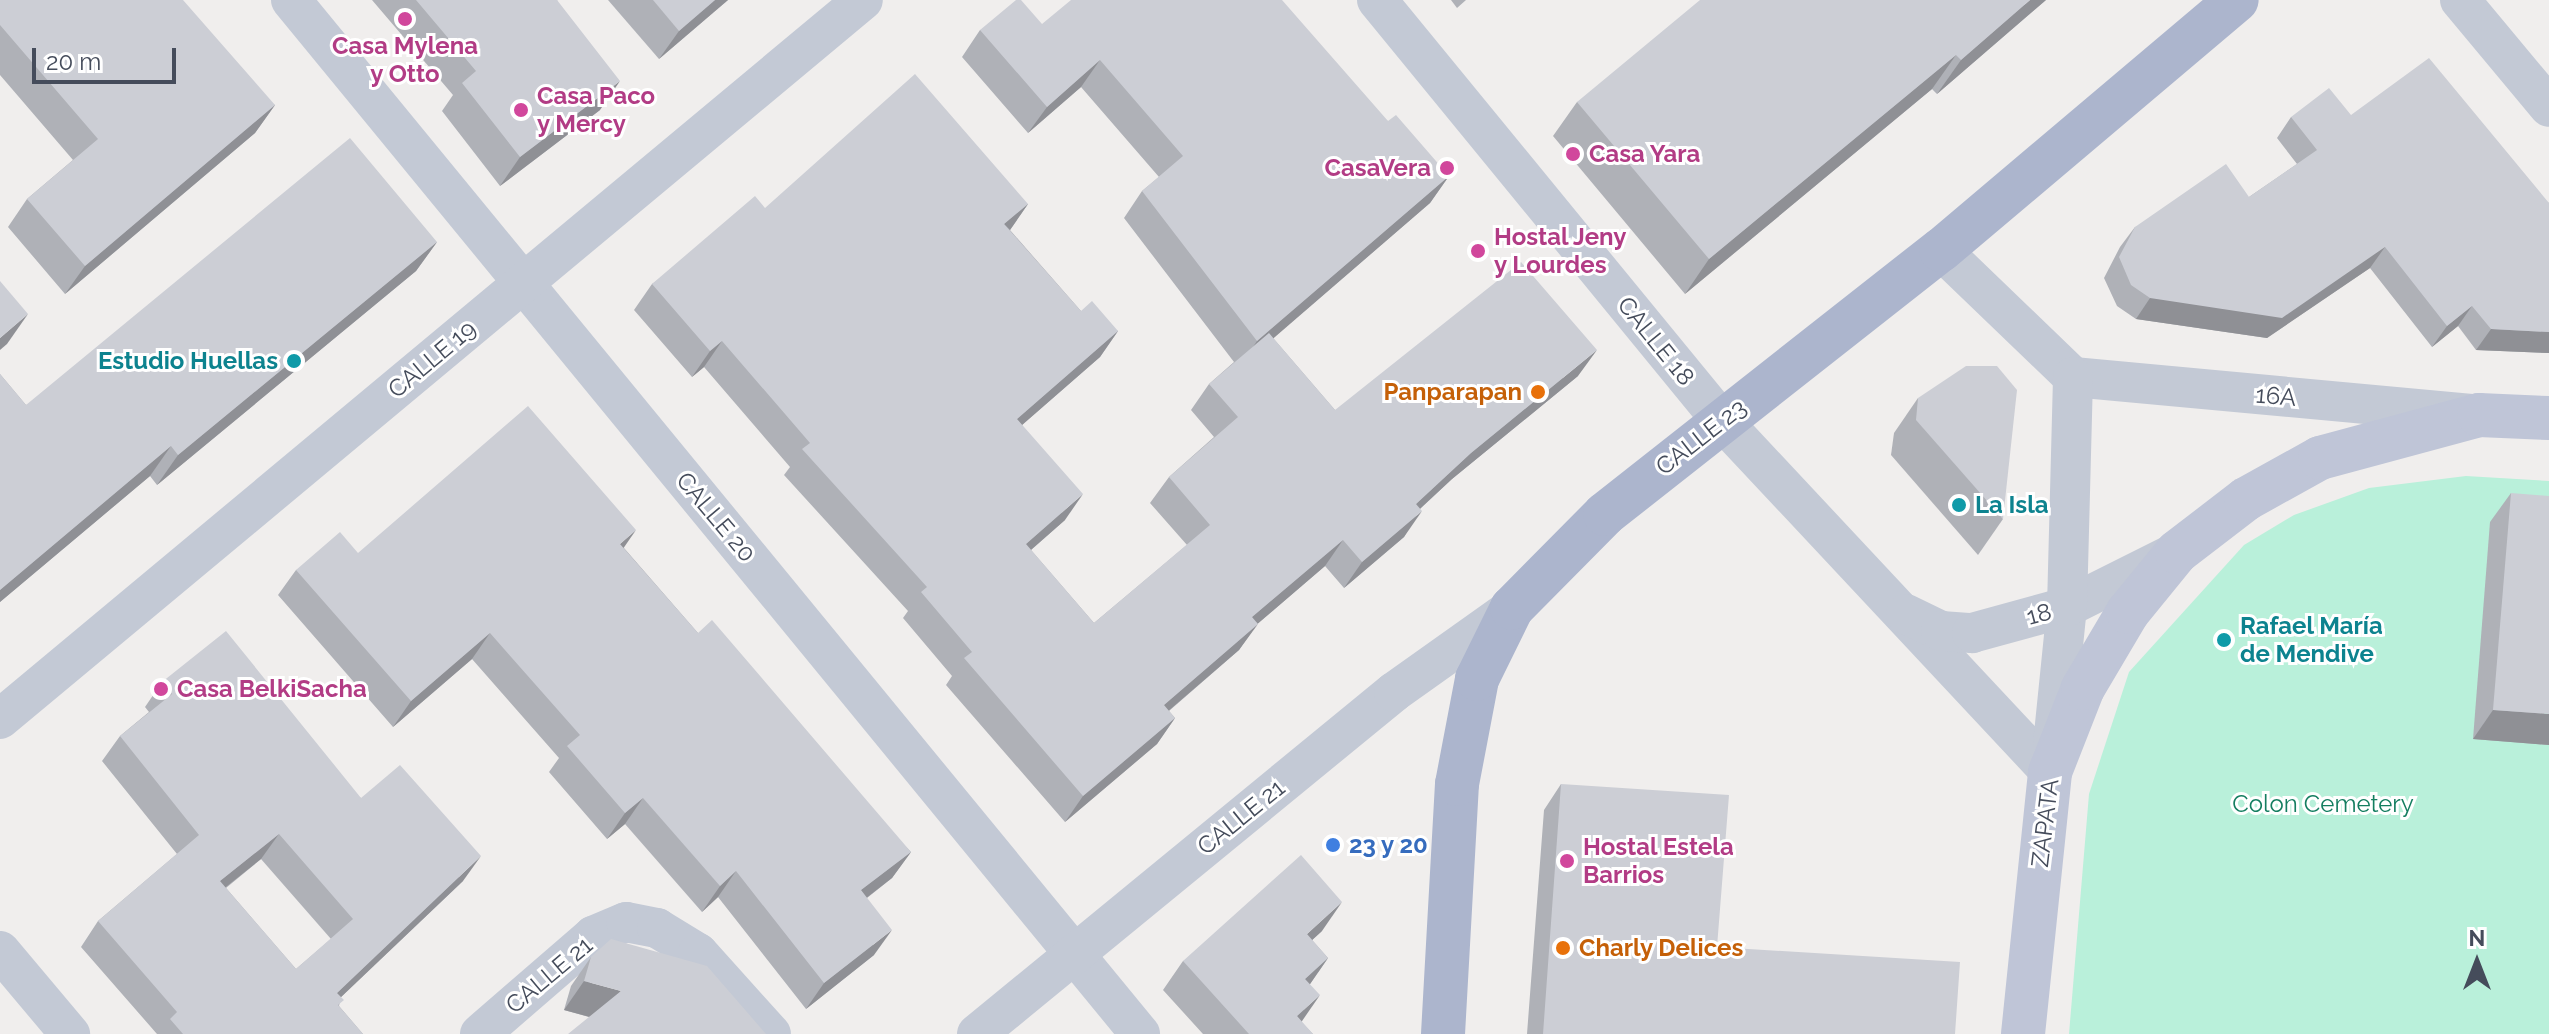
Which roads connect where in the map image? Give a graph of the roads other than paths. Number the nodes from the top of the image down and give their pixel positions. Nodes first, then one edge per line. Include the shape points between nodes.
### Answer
1 (291, 0) edge
2 (863, 0) edge
3 (1377, 0) edge
4 (2237, 0) edge
5 (2460, 0) edge
6 (2549, 107) edge
7 (1941, 250) junction
8 (521, 285) junction
9 (2073, 377) junction
10 (2479, 415) junction
11 (2549, 418) edge
12 (1722, 421) junction
13 (2177, 552) junction
14 (2067, 607) junction
15 (1512, 608) junction
16 (1895, 609) junction
17 (0, 719) edge
18 (2050, 772) junction
19 (0, 951) edge
20 (1073, 953) junction
21 (70, 1034) edge
22 (480, 1034) edge
23 (771, 1034) edge
24 (977, 1034) edge
25 (1140, 1034) edge
26 (1443, 1034) edge
27 (2023, 1034) edge

1 - 8 street, CALLE 20
2 - 8 street, CALLE 19
3 - 12 street, CALLE 18
4 - 7 main road, CALLE 23
5 - 6 street
7 - 9 street
7 - 12 main road, CALLE 23
8 - 17 street, CALLE 19
8 - 20 street, CALLE 20
9 - 10 street, 16A
9 - 14 street
10 - 11 main road
10 - 13 main road, ZAPATA via 2320,458 2210,524
12 - 15 main road, CALLE 23 via 1605,514
12 - 16 street, CALLE 18
13 - 14 street, 18
13 - 18 main road, ZAPATA via 2128,612 2083,688
14 - 16 street, 18 via 1972,633 1941,631
14 - 18 street
15 - 20 street, CALLE 21 via 1394,692
15 - 26 main road, CALLE 23 via 1477,679 1457,784
16 - 18 street, CALLE 18
18 - 27 main road, ZAPATA
19 - 21 street
20 - 24 street, CALLE 21
20 - 25 street, CALLE 20
22 - 23 street, CALLE 21 via 593,936 626,922 657,928 698,953

